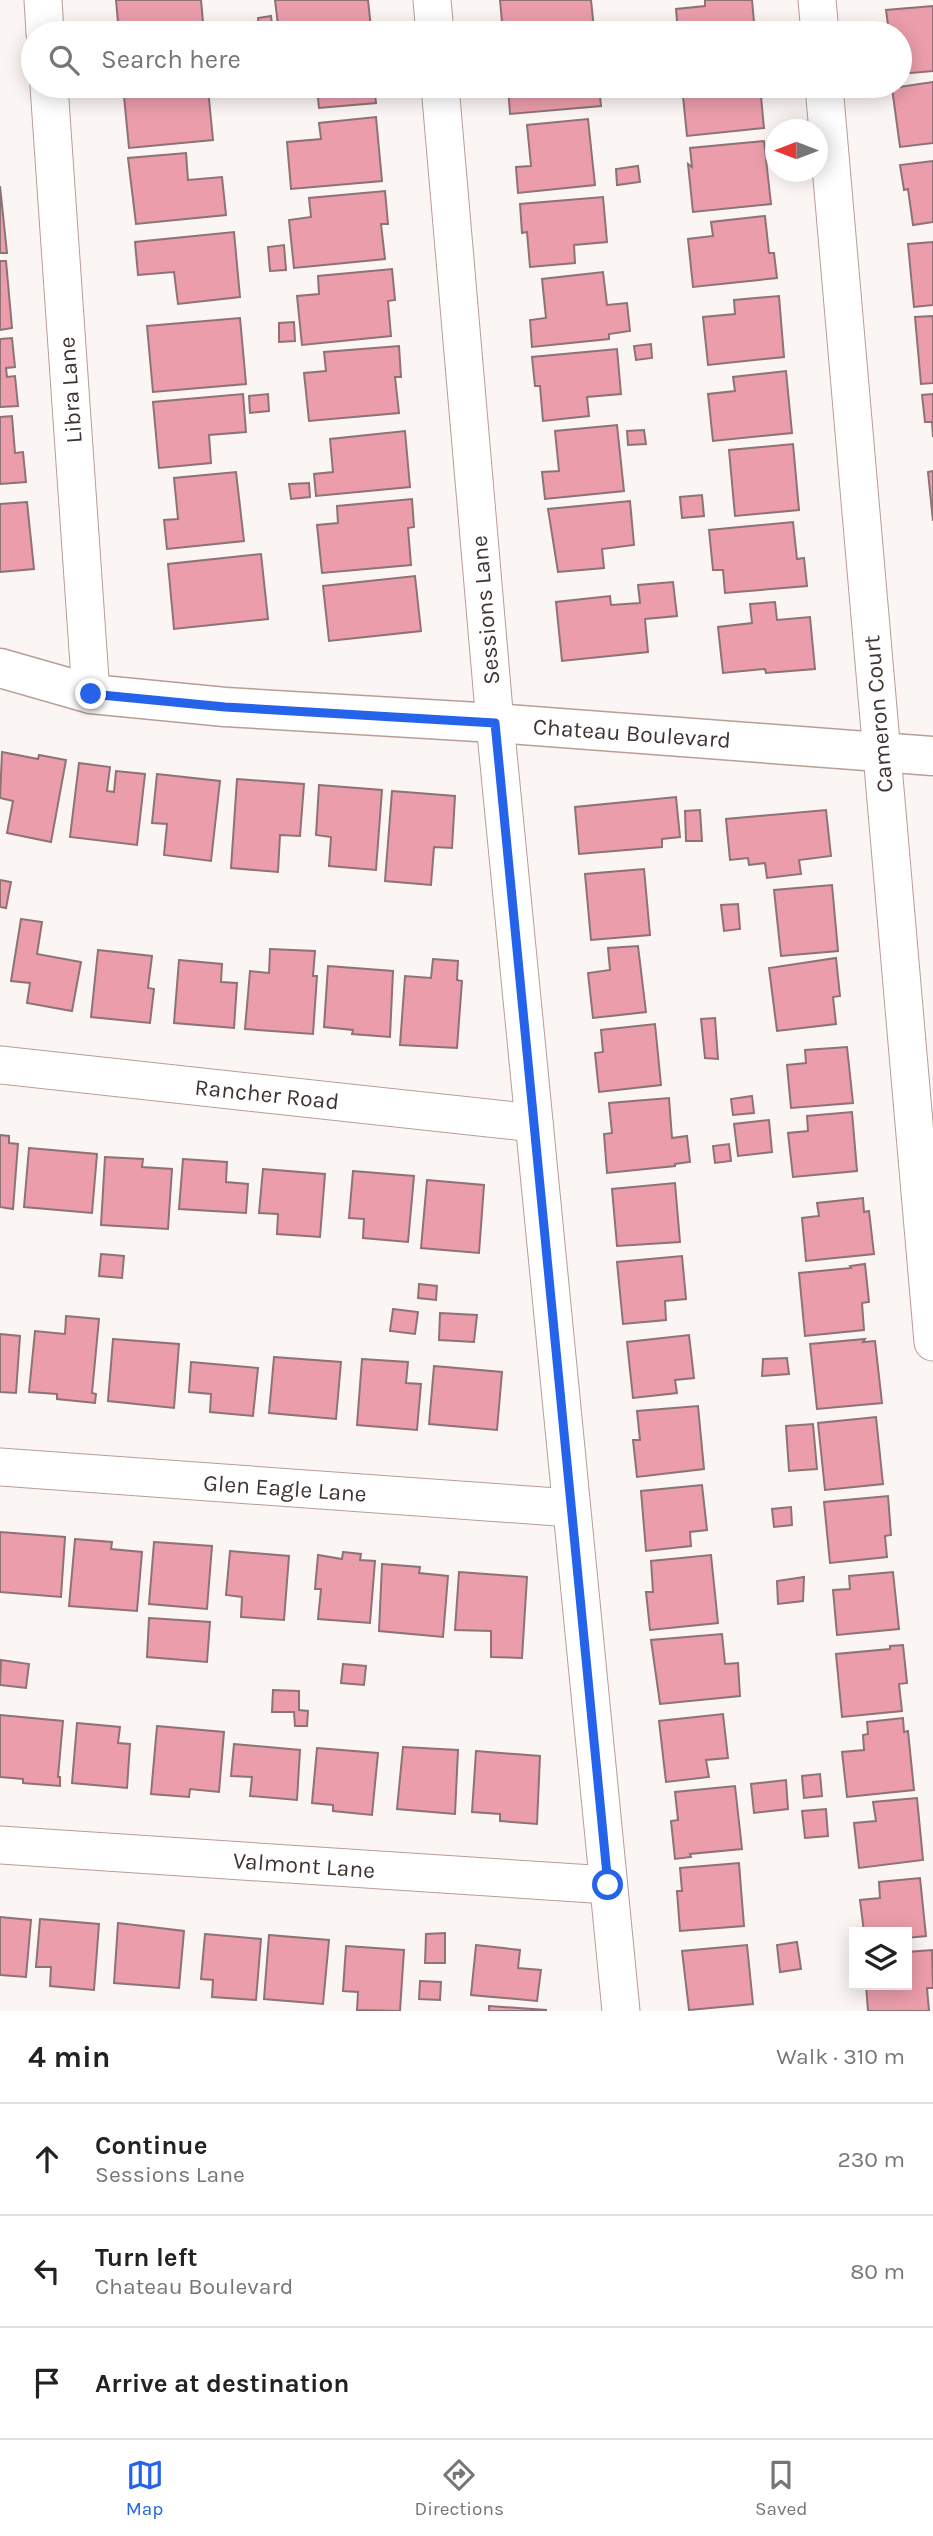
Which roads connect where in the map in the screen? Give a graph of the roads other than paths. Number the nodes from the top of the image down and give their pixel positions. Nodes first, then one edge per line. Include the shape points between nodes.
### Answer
1 (43, 0) edge
2 (432, 0) edge
3 (817, 0) edge
4 (44, 21) edge
5 (434, 21) edge
6 (819, 21) edge
7 (50, 98) edge
8 (441, 98) edge
9 (825, 98) edge
10 (0, 668) edge
11 (91, 694) junction
12 (495, 723) junction
13 (881, 752) junction
14 (933, 756) edge
15 (0, 1065) edge
16 (534, 1123) junction
17 (933, 1342) edge
18 (0, 1467) edge
19 (571, 1508) junction
20 (0, 1845) edge
21 (608, 1885) junction
22 (621, 2011) edge

1 - 4 street
2 - 5 street
3 - 6 street
7 - 11 street, Libra Lane
8 - 12 street, Sessions Lane
9 - 13 street, Cameron Court
10 - 11 street, Chateau Boulevard
11 - 12 street, Chateau Boulevard
12 - 13 street, Chateau Boulevard
12 - 16 street, Sessions Lane
13 - 14 street, Chateau Boulevard
13 - 17 street, Cameron Court
15 - 16 street, Rancher Road
16 - 19 street, Sessions Lane
18 - 19 street, Glen Eagle Lane
19 - 21 street, Sessions Lane
20 - 21 street, Valmont Lane
21 - 22 street, Sessions Lane

